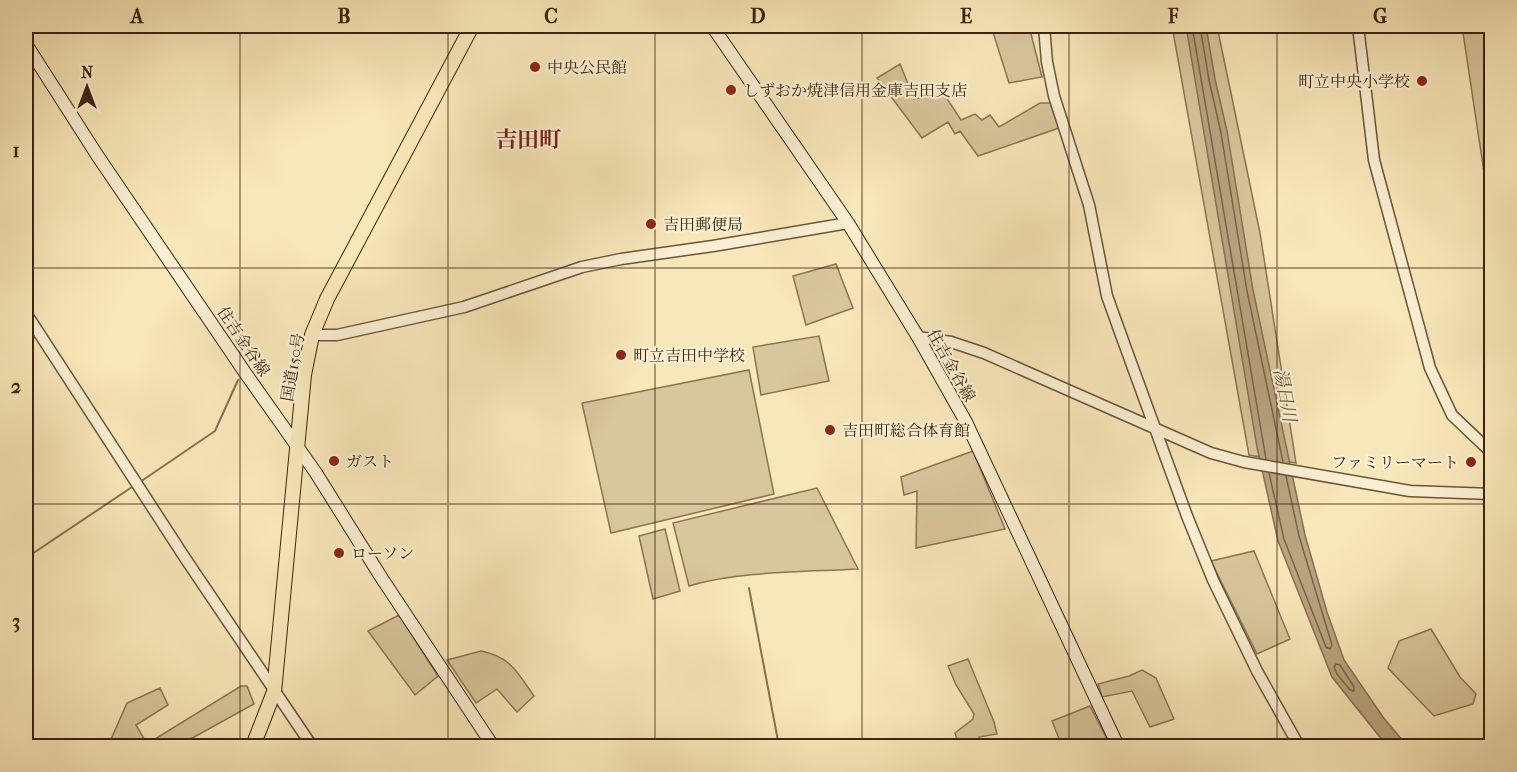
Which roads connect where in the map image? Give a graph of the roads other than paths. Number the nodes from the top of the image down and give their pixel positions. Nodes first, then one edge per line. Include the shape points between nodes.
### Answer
1 (472, 26) edge
2 (712, 26) edge
3 (1044, 26) edge
4 (1358, 26) edge
5 (26, 44) edge
6 (848, 223) junction
7 (26, 313) edge
8 (312, 335) junction
9 (918, 337) junction
10 (1154, 428) junction
11 (298, 448) junction
12 (1491, 453) edge
13 (1491, 494) edge
14 (274, 692) junction
15 (1116, 746) edge
16 (253, 747) edge
17 (312, 747) edge
18 (493, 747) edge
19 (1299, 747) edge

1 - 8 highway, 国道150号 via 327,299
2 - 6 main road, 住吉金谷線
3 - 10 street via 1054,96 1089,205 1107,296
4 - 12 street via 1374,160 1430,368 1452,415
5 - 11 main road, 住吉金谷線 via 97,155
6 - 8 street via 582,267 455,309 337,335
6 - 9 main road, 住吉金谷線
7 - 14 street
8 - 11 highway, 国道150号 via 304,375
9 - 10 street via 984,353
9 - 15 main road, 住吉金谷線 via 966,422
10 - 13 street via 1211,453 1250,463 1410,491
10 - 19 street via 1213,580
11 - 14 highway, 国道150号
11 - 18 main road, 住吉金谷線
14 - 16 highway, 国道150号
14 - 17 street

